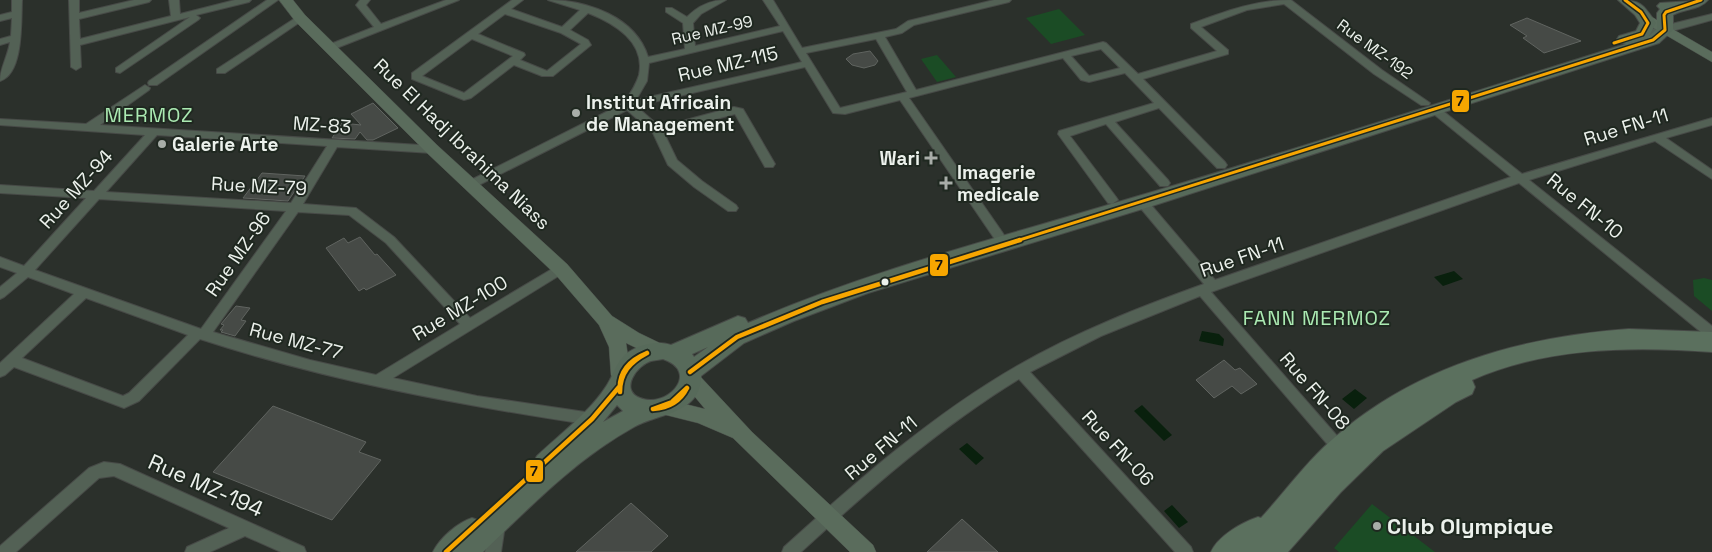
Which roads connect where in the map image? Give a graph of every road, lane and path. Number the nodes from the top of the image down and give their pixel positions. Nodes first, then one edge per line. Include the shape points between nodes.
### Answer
1 (17, 0) edge
2 (74, 0) edge
3 (146, 0) edge
4 (174, 0) edge
5 (246, 0) edge
6 (272, 0) edge
7 (454, 0) edge
8 (518, 0) edge
9 (553, 0) edge
10 (721, 0) edge
11 (768, 0) edge
12 (1006, 0) edge
13 (1236, 0) edge
14 (1285, 0) edge
15 (1625, 0) edge
16 (1633, 0) edge
17 (1701, 0) edge
18 (291, 1) edge
19 (228, 2) edge
20 (363, 3) edge
21 (433, 3) edge
22 (1677, 6) junction
23 (1245, 8) junction
24 (504, 10) junction
25 (587, 10) junction
26 (669, 10) dead end
27 (205, 11) junction
28 (16, 14) junction
29 (76, 17) junction
30 (0, 18) edge
31 (300, 18) junction
32 (1712, 18) edge
33 (176, 19) junction
34 (688, 22) junction
35 (1644, 26) junction
36 (379, 28) junction
37 (785, 28) junction
38 (1665, 30) junction
39 (564, 32) junction
40 (470, 35) junction
41 (879, 35) junction
42 (16, 38) junction
43 (0, 42) edge
44 (76, 43) junction
45 (331, 46) junction
46 (690, 50) junction
47 (800, 51) junction
48 (1065, 55) junction
49 (1712, 58) edge
50 (513, 61) junction
51 (645, 61) junction
52 (806, 64) junction
53 (76, 67) dead end
54 (1127, 69) junction
55 (120, 70) dead end
56 (221, 71) dead end
57 (0, 78) edge
58 (1136, 78) junction
59 (908, 95) junction
60 (1161, 104) junction
61 (628, 105) junction
62 (1429, 106) junction
63 (1107, 119) junction
64 (1712, 121) edge
65 (0, 122) edge
66 (89, 127) junction
67 (658, 131) junction
68 (154, 132) junction
69 (1657, 137) junction
70 (334, 143) junction
71 (432, 149) junction
72 (769, 164) dead end
73 (1221, 165) junction
74 (1712, 175) edge
75 (1520, 179) junction
76 (1164, 183) junction
77 (471, 185) junction
78 (0, 189) edge
79 (95, 196) junction
80 (1112, 200) junction
81 (1142, 202) junction
82 (295, 207) junction
83 (732, 208) dead end
84 (998, 234) junction
85 (0, 262) edge
86 (561, 269) junction
87 (26, 272) junction
88 (1208, 289) junction
89 (83, 293) junction
90 (0, 294) edge
91 (606, 321) junction
92 (468, 325) junction
93 (1712, 333) edge
94 (201, 334) junction
95 (1712, 342) edge
96 (666, 352) junction
97 (1712, 352) edge
98 (11, 360) junction
99 (0, 371) edge
100 (1020, 371) junction
101 (690, 376) junction
102 (379, 380) junction
103 (620, 381) junction
104 (657, 409) junction
105 (592, 419) junction
106 (745, 438) junction
107 (1340, 449) junction
108 (1332, 483) junction
109 (1281, 516) junction
110 (828, 517) junction
111 (498, 522) junction
112 (245, 528) junction
113 (6, 552) edge
114 (193, 552) edge
115 (298, 552) edge
116 (446, 552) edge
117 (465, 552) edge
118 (493, 552) edge
119 (790, 552) edge
120 (866, 552) edge
121 (1186, 552) edge
122 (1225, 552) edge
123 (1248, 552) edge
124 (1270, 552) edge
125 (1284, 552) edge

1 - 28 street
2 - 29 street
3 - 29 street
4 - 33 street
5 - 19 street
6 - 66 street
7 - 21 street
8 - 24 street
9 - 25 street
10 - 34 street via 698,12
11 - 37 street
12 - 41 street via 911,23 898,31
13 - 23 street
14 - 23 street
14 - 62 street, Rue MZ-192 via 1378,72
15 - 35 main road
16 - 22 main road
17 - 22 main road
18 - 31 street, Rue El Hadj Ibrahima Niass
19 - 27 street
20 - 36 street
21 - 36 street
22 - 38 main road via 1664,13
23 - 58 street via 1194,26 1224,52
24 - 39 street
24 - 40 street
25 - 39 street
25 - 51 street via 619,23 631,33
26 - 34 street
27 - 33 street
27 - 55 street
28 - 30 street
28 - 42 street
29 - 44 street
31 - 45 street, Rue El Hadj Ibrahima Niass
31 - 56 street
32 - 38 street
33 - 44 street
34 - 46 street
35 - 38 street
35 - 62 main road
36 - 45 street
37 - 46 street, Rue MZ-99
37 - 47 street
38 - 49 street
38 - 62 main road via 1653,40
39 - 50 street via 586,45 549,74
40 - 50 street via 520,54
40 - 50 street via 416,75 417,78 464,97
41 - 47 street
41 - 59 street
42 - 43 street
42 - 57 street via 9,69
44 - 53 street
45 - 71 street, Rue El Hadj Ibrahima Niass
46 - 51 street, Rue MZ-99
47 - 52 street
48 - 54 street via 1103,45
48 - 54 street via 1089,79
48 - 59 street
51 - 61 street via 643,80
52 - 59 street via 837,111
52 - 61 street, Rue MZ-115
54 - 58 street
58 - 60 street
59 - 84 street
60 - 63 street
60 - 73 street
61 - 67 street
61 - 77 street, Rue MZ-115
62 - 73 main road via 1365,119
62 - 75 street, Rue FN-10
62 - 81 main road
63 - 76 street
63 - 80 street via 1063,135
64 - 69 street, Rue FN-11
65 - 66 street, MZ-83
66 - 68 street, MZ-83
67 - 72 street via 739,111
67 - 83 street via 672,162
68 - 70 street, MZ-83
68 - 79 street, Rue MZ-94
69 - 74 street
69 - 75 street, Rue FN-11
70 - 71 street, MZ-83
70 - 82 street, Rue MZ-96
71 - 77 street, Rue El Hadj Ibrahima Niass
73 - 76 main road
75 - 88 street, Rue FN-11
75 - 93 street, Rue FN-10
76 - 80 main road
77 - 86 street, Rue El Hadj Ibrahima Niass
78 - 79 street, Rue MZ-79
79 - 82 street, Rue MZ-79
79 - 87 street, Rue MZ-94
80 - 84 main road
81 - 88 street, Rue FN-08
81 - 101 main road via 822,302 737,337 723,345
82 - 92 street, Rue MZ-79 via 352,211 390,240
82 - 94 street, Rue MZ-96
84 - 96 main road via 806,298
85 - 87 street, Rue MZ-77
86 - 91 street, Rue El Hadj Ibrahima Niass
86 - 92 street, Rue MZ-100
87 - 89 street, Rue MZ-77
87 - 90 street, Rue MZ-94
88 - 100 street, Rue FN-11 via 1132,317
88 - 107 street, Rue FN-08
89 - 94 street, Rue MZ-77
89 - 98 street
91 - 96 street via 632,338
91 - 103 street via 618,347
92 - 102 street, Rue MZ-100
94 - 98 street, Rue MZ-96 via 134,397 124,402
94 - 102 street, Rue MZ-77 via 310,366
95 - 107 highway via 1596,341 1503,358 1463,371 1428,389 1389,411
96 - 101 main road via 684,360
96 - 103 main road via 649,352 632,361
97 - 108 highway via 1663,349 1602,352 1540,362 1493,375 1458,389 1402,424 1374,443
98 - 99 street
100 - 110 street, Rue FN-11 via 933,428
100 - 121 street, Rue FN-06
101 - 104 main road via 680,399
101 - 106 street
102 - 105 street, Rue MZ-77 via 477,402
103 - 104 main road via 625,401 631,406
103 - 105 main road
104 - 106 street via 695,412 715,419
104 - 111 main road via 622,423 592,441
105 - 116 main road
106 - 110 street
107 - 109 highway
108 - 124 highway
108 - 125 highway via 1331,494 1323,510
109 - 122 highway
109 - 123 highway
110 - 119 street, Rue FN-11
110 - 120 street
111 - 117 main road
111 - 118 street
112 - 113 street, Rue MZ-194 via 115,469 104,469 94,473
112 - 114 street
112 - 115 street, Rue MZ-194

